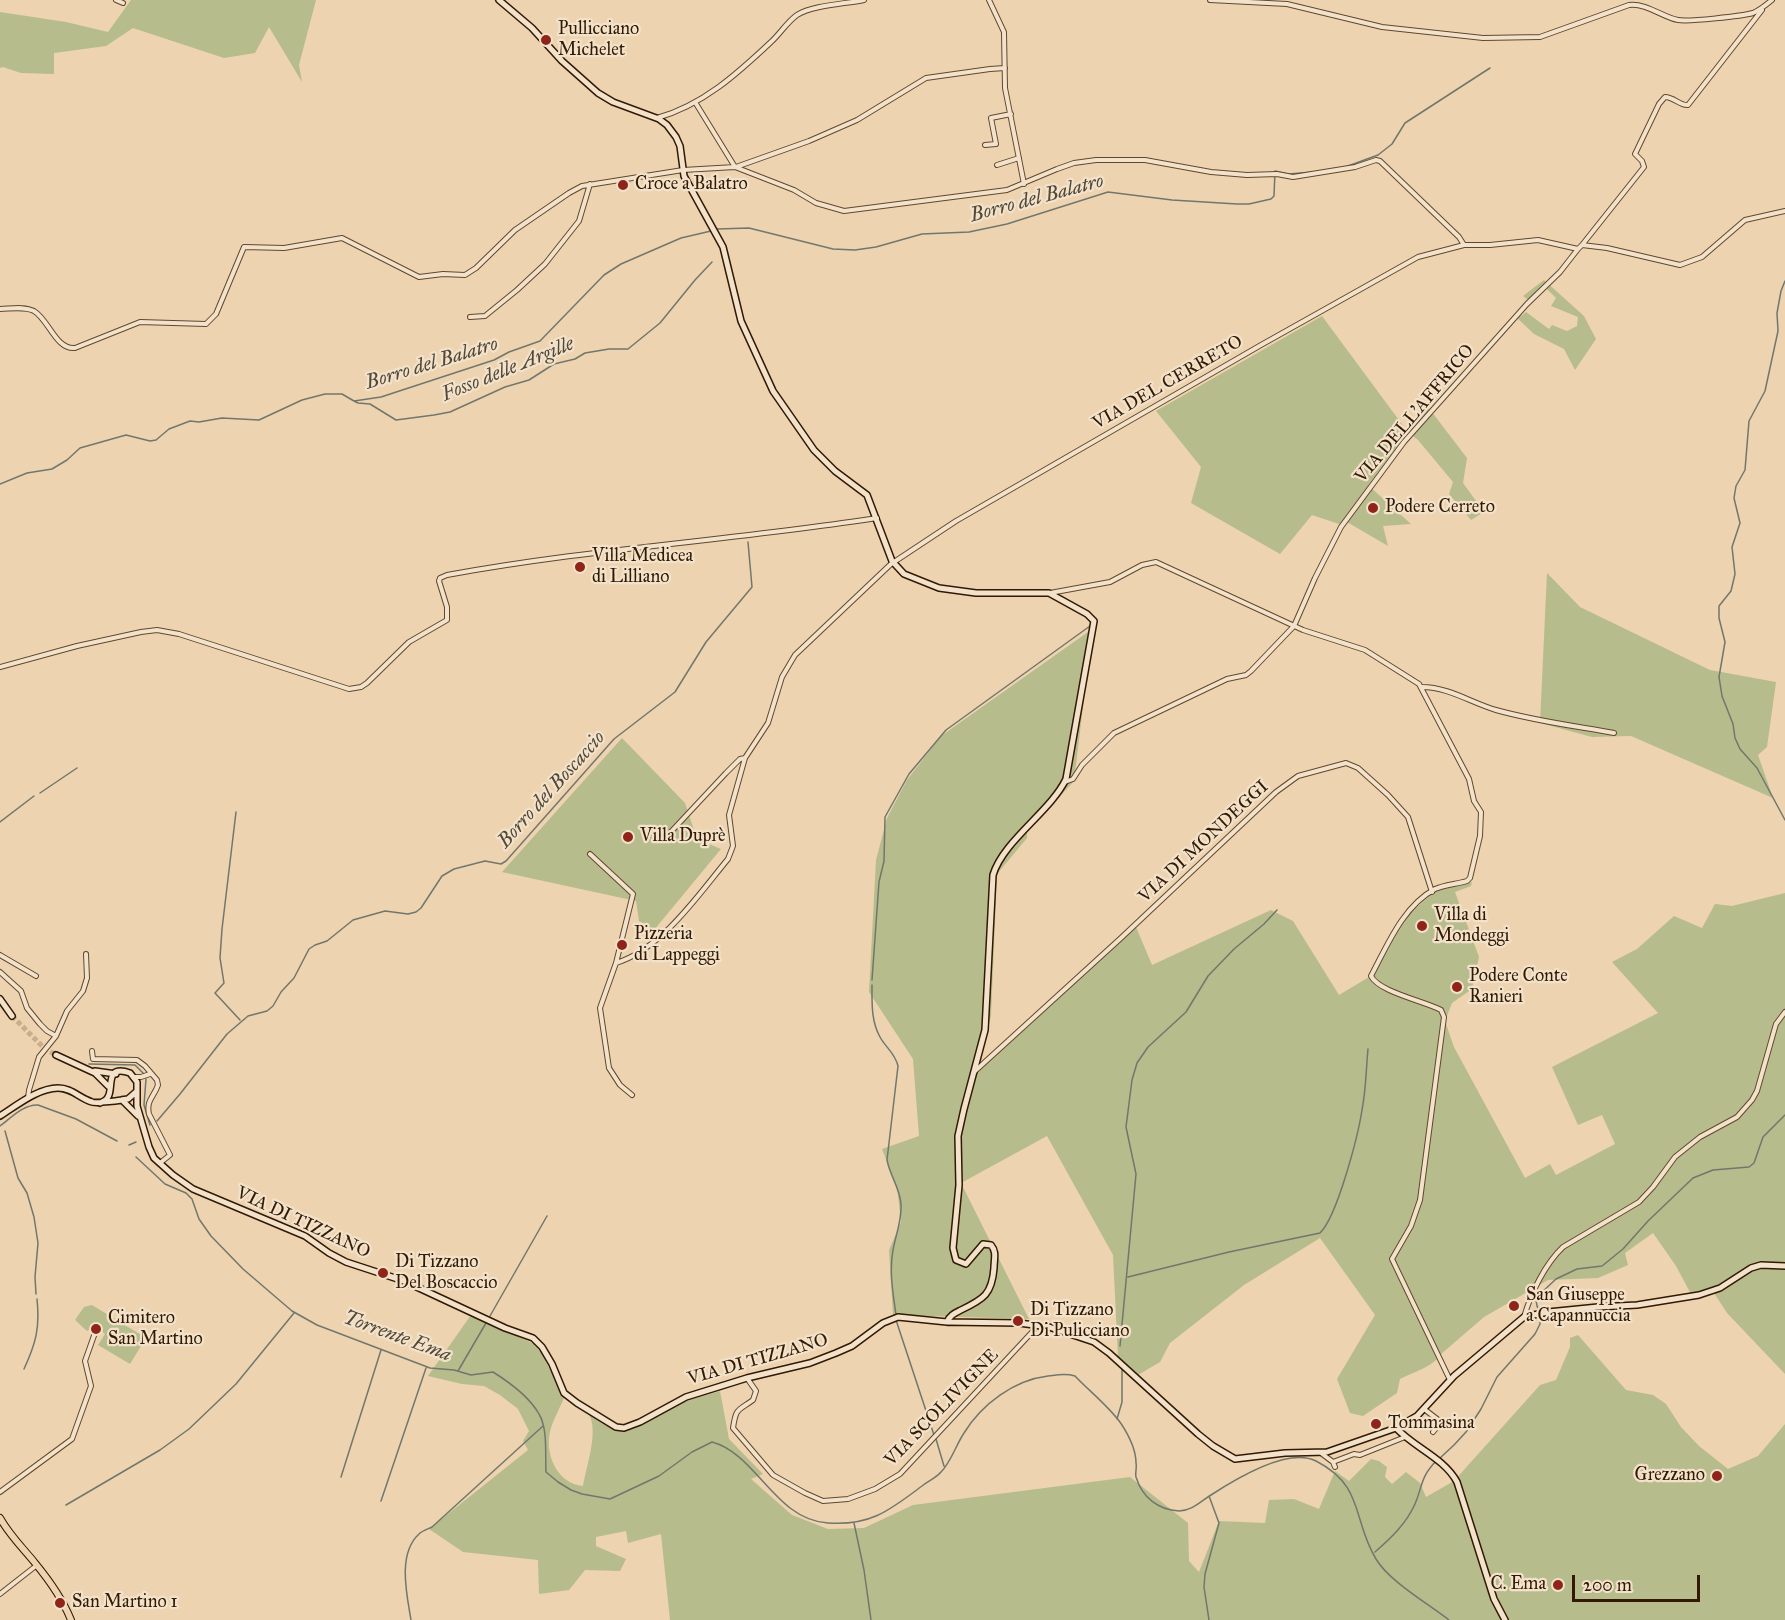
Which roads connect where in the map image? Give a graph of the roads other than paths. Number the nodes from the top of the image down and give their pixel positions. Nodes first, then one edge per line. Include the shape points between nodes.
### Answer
1 (116, 0) edge
2 (499, 0) edge
3 (864, 0) edge
4 (989, 0) edge
5 (1210, 0) edge
6 (1772, 0) edge
7 (123, 3) dead end
8 (1762, 8) junction
9 (1005, 68) junction
10 (695, 102) junction
11 (673, 113) junction
12 (1011, 114) junction
13 (656, 118) junction
14 (665, 123) junction
15 (985, 145) dead end
16 (1019, 158) junction
17 (997, 165) dead end
18 (735, 167) junction
19 (683, 170) junction
20 (590, 183) junction
21 (1024, 184) junction
22 (1785, 211) edge
23 (1464, 245) junction
24 (1582, 245) junction
25 (1578, 249) junction
26 (0, 309) edge
27 (470, 317) dead end
28 (877, 518) junction
29 (893, 563) junction
30 (1049, 593) junction
31 (1300, 614) junction
32 (1285, 622) junction
33 (1294, 626) junction
34 (1304, 630) junction
35 (1285, 637) junction
36 (0, 667) edge
37 (1422, 687) junction
38 (1614, 733) dead end
39 (744, 758) junction
40 (1065, 782) junction
41 (668, 835) dead end
42 (590, 854) dead end
43 (1432, 892) junction
44 (86, 954) dead end
45 (0, 955) edge
46 (616, 963) junction
47 (0, 972) edge
48 (36, 976) dead end
49 (0, 999) edge
50 (1785, 1012) edge
51 (12, 1016) tunnel mouth
52 (56, 1036) junction
53 (92, 1051) dead end
54 (56, 1055) tunnel mouth
55 (88, 1069) junction
56 (116, 1073) junction
57 (974, 1073) junction
58 (150, 1074) junction
59 (134, 1077) junction
60 (144, 1077) junction
61 (137, 1087) junction
62 (109, 1089) junction
63 (632, 1095) dead end
64 (28, 1098) junction
65 (121, 1100) junction
66 (100, 1103) junction
67 (0, 1116) edge
68 (141, 1123) junction
69 (160, 1164) junction
70 (1785, 1266) edge
71 (1524, 1317) junction
72 (947, 1322) junction
73 (1034, 1325) junction
74 (96, 1330) dead end
75 (747, 1378) junction
76 (1450, 1380) junction
77 (1424, 1409) junction
78 (1396, 1428) junction
79 (1433, 1432) dead end
80 (1405, 1437) junction
81 (1320, 1453) junction
82 (0, 1492) edge
83 (0, 1518) edge
84 (37, 1565) junction
85 (0, 1594) edge
86 (71, 1620) edge
87 (1504, 1620) edge

1 - 7 street
2 - 13 main road via 598,93
3 - 10 street via 797,15 730,81
4 - 9 street via 1004,32
5 - 8 street via 1287,3 1382,27 1483,38 1540,36 1634,4 1680,21 1751,13
6 - 8 street
8 - 24 street via 1688,105 1669,97 1659,104 1635,154 1644,167
9 - 12 street
9 - 18 street via 926,78 857,120
10 - 11 street
10 - 18 street
11 - 13 street
11 - 14 street
12 - 15 street via 991,118 996,144
12 - 16 street
13 - 14 main road
14 - 19 main road via 679,142
16 - 17 street
16 - 21 street
18 - 19 street
18 - 21 street via 816,203 844,211 1007,190
19 - 20 street
19 - 28 main road via 723,247 741,321 775,395 822,459 867,495
20 - 26 street via 514,230 465,275 419,277 346,239 336,238 284,248 244,247 216,314 206,324 140,322 69,349 33,311
20 - 27 street via 579,221 545,264 485,316
21 - 23 street via 1074,163 1108,159 1293,177 1376,160
22 - 24 street via 1745,220 1702,257 1680,266
23 - 25 street, VIA DEL CERRETO via 1539,240
23 - 29 street, VIA DEL CERRETO via 1408,263 1260,345 957,521
24 - 25 street, VIA DELL'AFFRICO
25 - 31 street, VIA DELL'AFFRICO via 1404,442 1341,527
28 - 29 main road
28 - 36 street via 568,555 447,575 439,581 447,620 409,642 355,689 157,630
29 - 30 main road via 907,576 948,590
29 - 39 street, VIA DEL CERRETO via 795,655 782,677 768,723
30 - 32 street via 1110,582 1156,562
30 - 40 main road via 1094,622
31 - 32 street
31 - 33 street, VIA DELL'AFFRICO
32 - 33 street
33 - 34 street
33 - 35 street
34 - 35 street
34 - 37 street via 1365,650
35 - 40 street via 1246,675 1227,679 1114,733
37 - 38 street via 1522,717
37 - 43 street via 1469,779 1482,822 1470,878
39 - 41 street
39 - 46 street via 729,815 733,846 728,859 660,937
40 - 57 main road via 994,871 986,1023
42 - 46 street via 633,894
43 - 57 street, VIA DI MONDEGGI via 1408,817 1358,768 1346,763 1298,776 1276,792
43 - 76 street via 1398,926 1371,976 1385,988 1441,1010 1444,1017 1420,1200 1411,1226 1392,1259
44 - 52 street via 83,992 67,1011
45 - 48 street
46 - 63 street via 600,1008 609,1068
47 - 52 street via 21,991 27,1008 40,1024
49 - 51 main road
50 - 71 street via 1776,1024 1752,1100 1737,1117 1700,1137 1675,1157 1639,1202 1555,1254
52 - 64 street via 39,1058
53 - 58 street via 93,1059 137,1060
54 - 55 main road
55 - 56 main road
55 - 62 main road, VIA DI TIZZANO via 101,1077
56 - 59 main road
56 - 62 main road
57 - 72 main road via 958,1136 954,1253 958,1262 966,1264 984,1244 991,1245 995,1251 993,1281 982,1298
58 - 60 street
58 - 69 street via 158,1085 148,1102 149,1114 170,1155
59 - 60 street
59 - 61 main road, VIA DI TIZZANO
60 - 61 street
61 - 65 main road via 130,1098
61 - 68 main road, VIA DI TIZZANO
62 - 65 main road, VIA DI TIZZANO
62 - 66 main road via 108,1097
64 - 66 main road via 57,1088
64 - 67 main road
65 - 66 main road
65 - 68 main road, VIA DI TIZZANO via 133,1109
68 - 69 main road, VIA DI TIZZANO
69 - 75 main road, VIA DI TIZZANO via 193,1189 305,1236 346,1262 404,1281 533,1338 552,1364 564,1392 616,1427 624,1428 678,1400
70 - 71 main road, VIA DI TIZZANO via 1751,1268 1720,1288 1699,1295
71 - 76 main road, VIA DI TIZZANO
72 - 73 main road, VIA DI TIZZANO
72 - 75 main road, VIA DI TIZZANO via 896,1317 836,1353
73 - 75 street, VIA SCOLIVIGNE via 1034,1330 1000,1368 900,1474 848,1499 823,1501 805,1493 773,1475 746,1445 732,1428 739,1408 753,1400 756,1391
73 - 81 main road, VIA DI TIZZANO via 1094,1342 1228,1456 1235,1459
74 - 82 street via 84,1361 91,1386 70,1443
76 - 77 main road, VIA DI TIZZANO
77 - 78 main road, VIA DI TIZZANO
77 - 79 street via 1441,1422
78 - 80 main road
78 - 81 main road, VIA DI TIZZANO
80 - 81 street via 1334,1465
80 - 87 main road via 1452,1471
83 - 84 main road
84 - 85 street
84 - 86 main road

